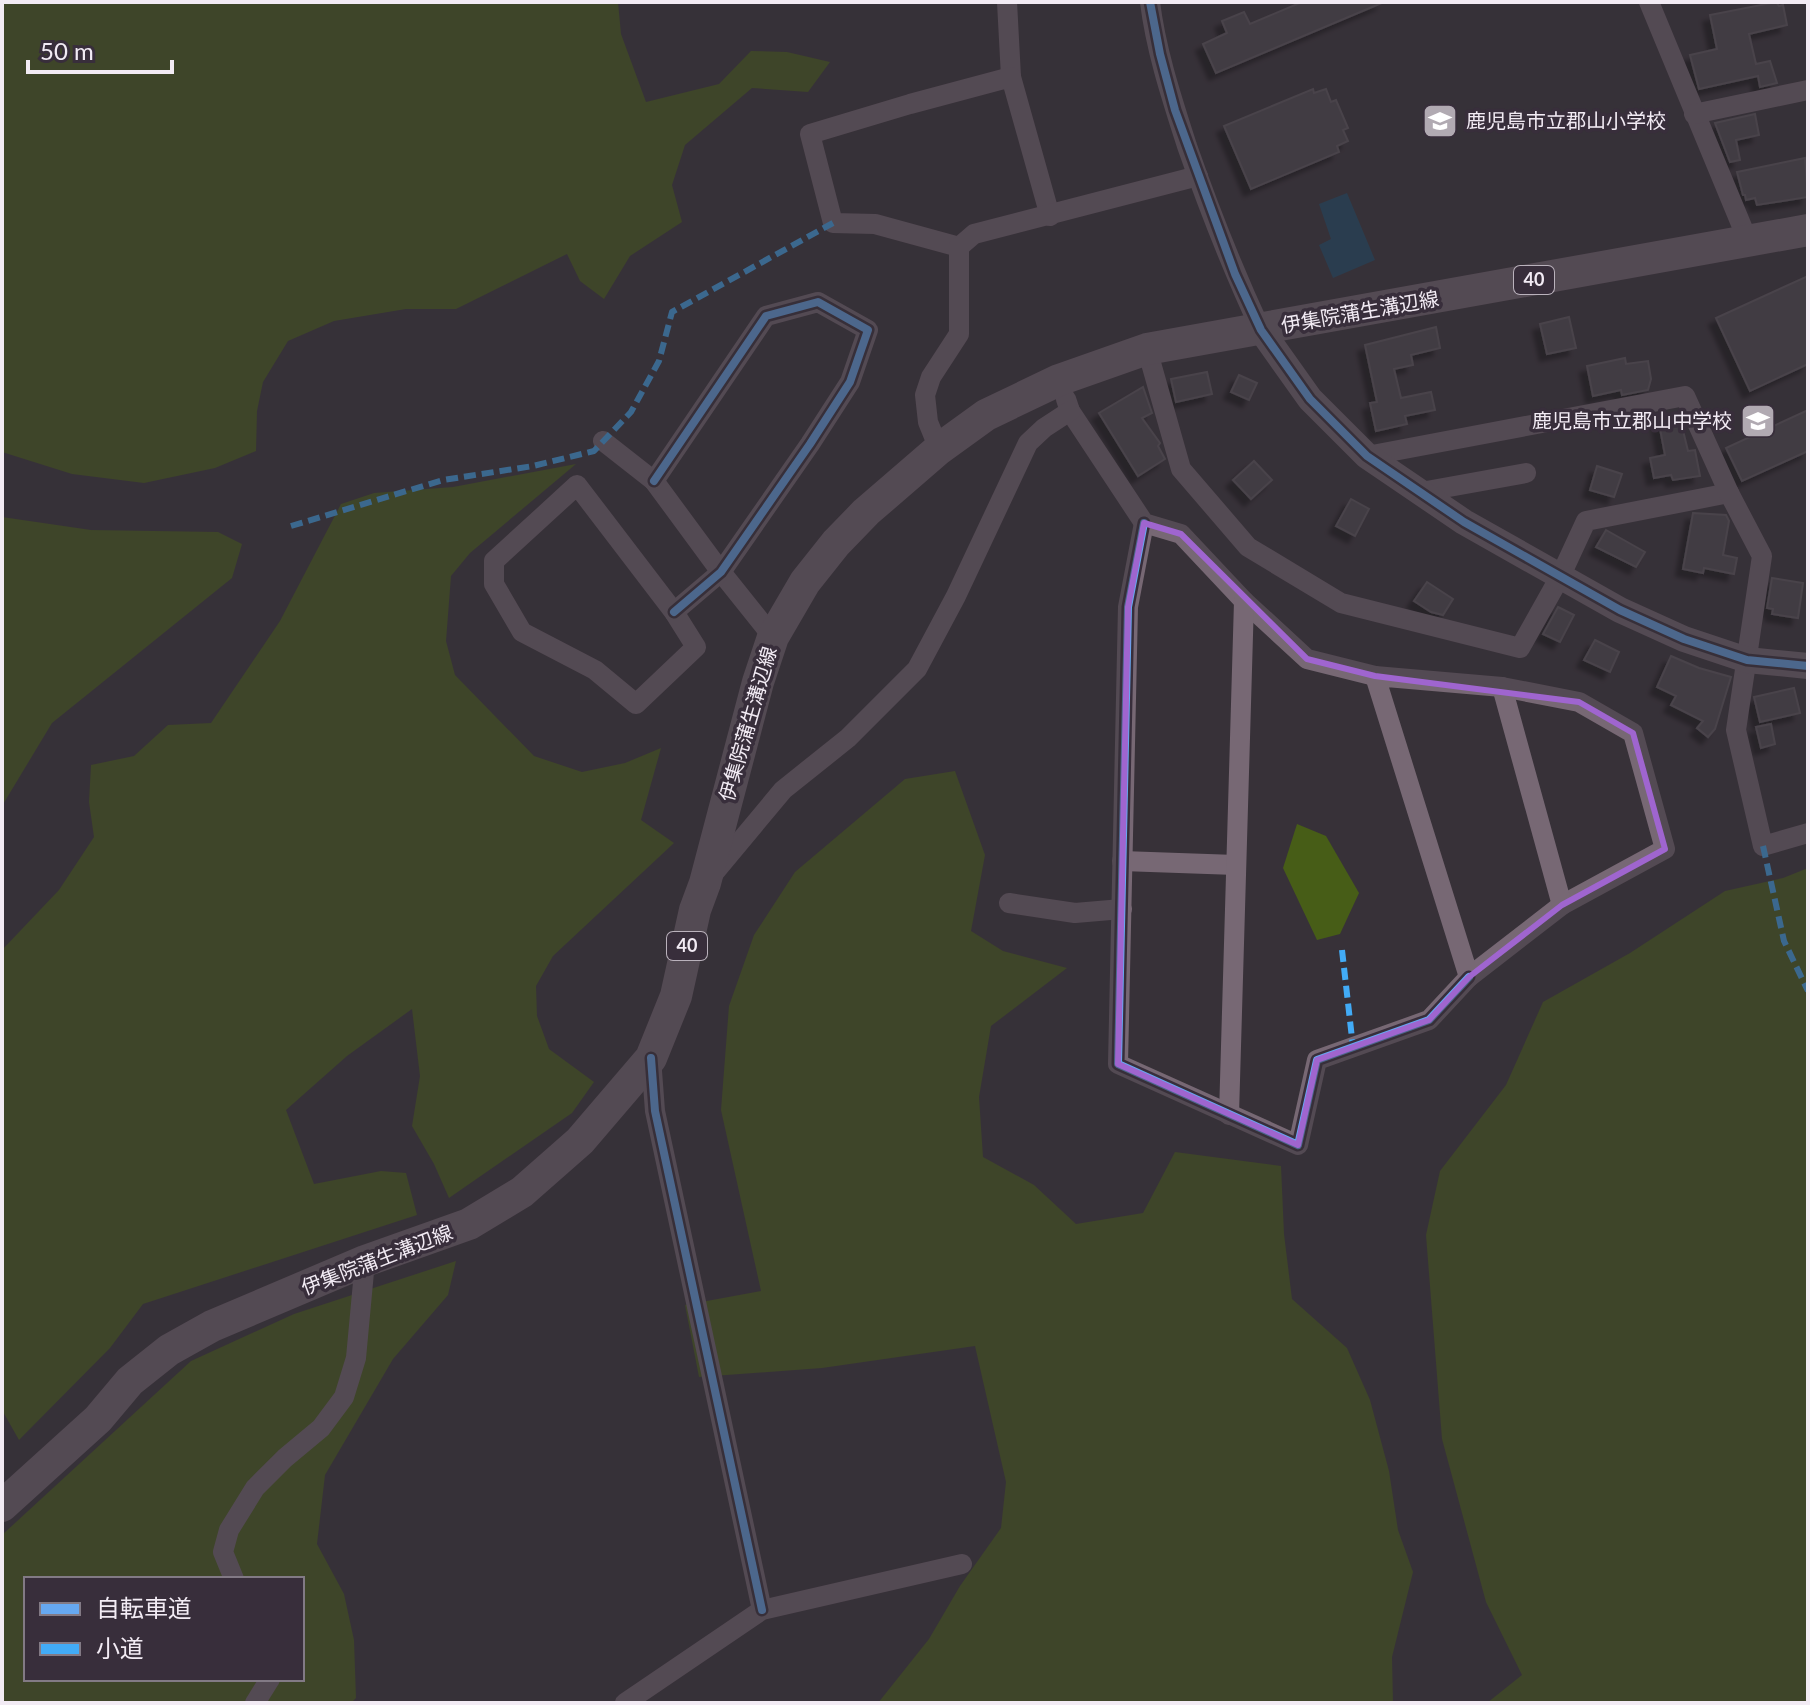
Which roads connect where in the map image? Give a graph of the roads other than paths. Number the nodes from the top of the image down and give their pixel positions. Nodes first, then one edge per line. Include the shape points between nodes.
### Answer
1 (1007, 2) edge
2 (1150, 2) edge
3 (1649, 2) edge
4 (1011, 77) junction
5 (1808, 90) edge
6 (1694, 114) junction
7 (1198, 176) junction
8 (1050, 216) junction
9 (1808, 230) edge
10 (1748, 241) junction
11 (959, 247) junction
12 (1261, 330) junction
13 (1147, 349) junction
14 (1059, 380) junction
15 (1070, 411) junction
16 (603, 441) dead end
17 (939, 449) junction
18 (1367, 456) junction
19 (1526, 473) dead end
20 (654, 481) junction
21 (1421, 492) junction
22 (1729, 493) junction
23 (1144, 523) junction
24 (721, 572) junction
25 (1561, 575) junction
26 (1244, 601) junction
27 (674, 612) junction
28 (773, 637) junction
29 (1747, 660) junction
30 (1808, 666) edge
31 (1375, 676) junction
32 (1502, 687) junction
33 (1808, 833) edge
34 (1122, 861) junction
35 (1236, 865) junction
36 (705, 883) junction
37 (1009, 903) dead end
38 (1562, 905) junction
39 (1122, 909) junction
40 (1469, 977) junction
41 (651, 1058) junction
42 (1229, 1115) junction
43 (365, 1261) junction
44 (2, 1506) edge
45 (962, 1564) dead end
46 (233, 1577) edge
47 (762, 1610) junction
48 (269, 1681) edge
49 (255, 1703) edge
50 (625, 1703) edge

1 - 4 street
2 - 7 street via 1160,54
3 - 6 street
4 - 8 street
4 - 11 street via 810,134 833,223 875,224
5 - 6 street
6 - 10 street
7 - 8 street
7 - 12 street
8 - 11 street via 974,234
9 - 10 main road, 伊集院蒲生溝辺線 / 40
10 - 12 main road, 伊集院蒲生溝辺線 / 40
11 - 17 street via 959,334 925,395
12 - 13 main road, 伊集院蒲生溝辺線 / 40
12 - 18 street via 1310,399
13 - 14 main road, 伊集院蒲生溝辺線 / 40
13 - 25 street via 1181,469 1248,547 1341,603 1520,648
14 - 15 street
14 - 17 main road, 伊集院蒲生溝辺線 / 40 via 986,415
15 - 23 street
15 - 36 street via 1028,443 917,669 848,738 783,790
16 - 20 street
17 - 28 main road, 伊集院蒲生溝辺線 / 40 via 836,543 805,582
18 - 21 street
18 - 22 street via 1685,396
19 - 21 street
20 - 24 street
20 - 24 street via 766,316 818,302 868,330 850,382
21 - 25 street
22 - 25 street via 1586,521
22 - 29 street via 1762,556
23 - 26 street via 1181,534
23 - 34 street via 1128,607
24 - 27 street
24 - 28 street
25 - 29 street via 1671,634
26 - 31 street via 1307,659
26 - 35 street
27 - 27 street via 577,485 494,561 494,584 522,632 595,670 636,704 696,647
28 - 36 main road, 伊集院蒲生溝辺線 / 40
29 - 30 street
29 - 33 street via 1736,730 1763,846
31 - 32 street
31 - 40 street
32 - 38 street
32 - 38 street via 1579,702 1633,733 1665,849
34 - 35 street
34 - 39 street
35 - 42 street
36 - 41 main road, 伊集院蒲生溝辺線 / 40 via 676,996
37 - 39 street via 1075,913
38 - 40 street
39 - 42 street via 1118,1064
40 - 42 street via 1429,1020 1317,1060 1298,1145
41 - 43 main road, 伊集院蒲生溝辺線 / 40 via 580,1141 522,1192 469,1224
41 - 47 street via 655,1111
43 - 44 main road, 伊集院蒲生溝辺線 / 40 via 212,1326 169,1350
43 - 46 street via 356,1358 344,1397 321,1428 255,1488 229,1530 223,1552
45 - 47 street
47 - 50 street
48 - 49 street

